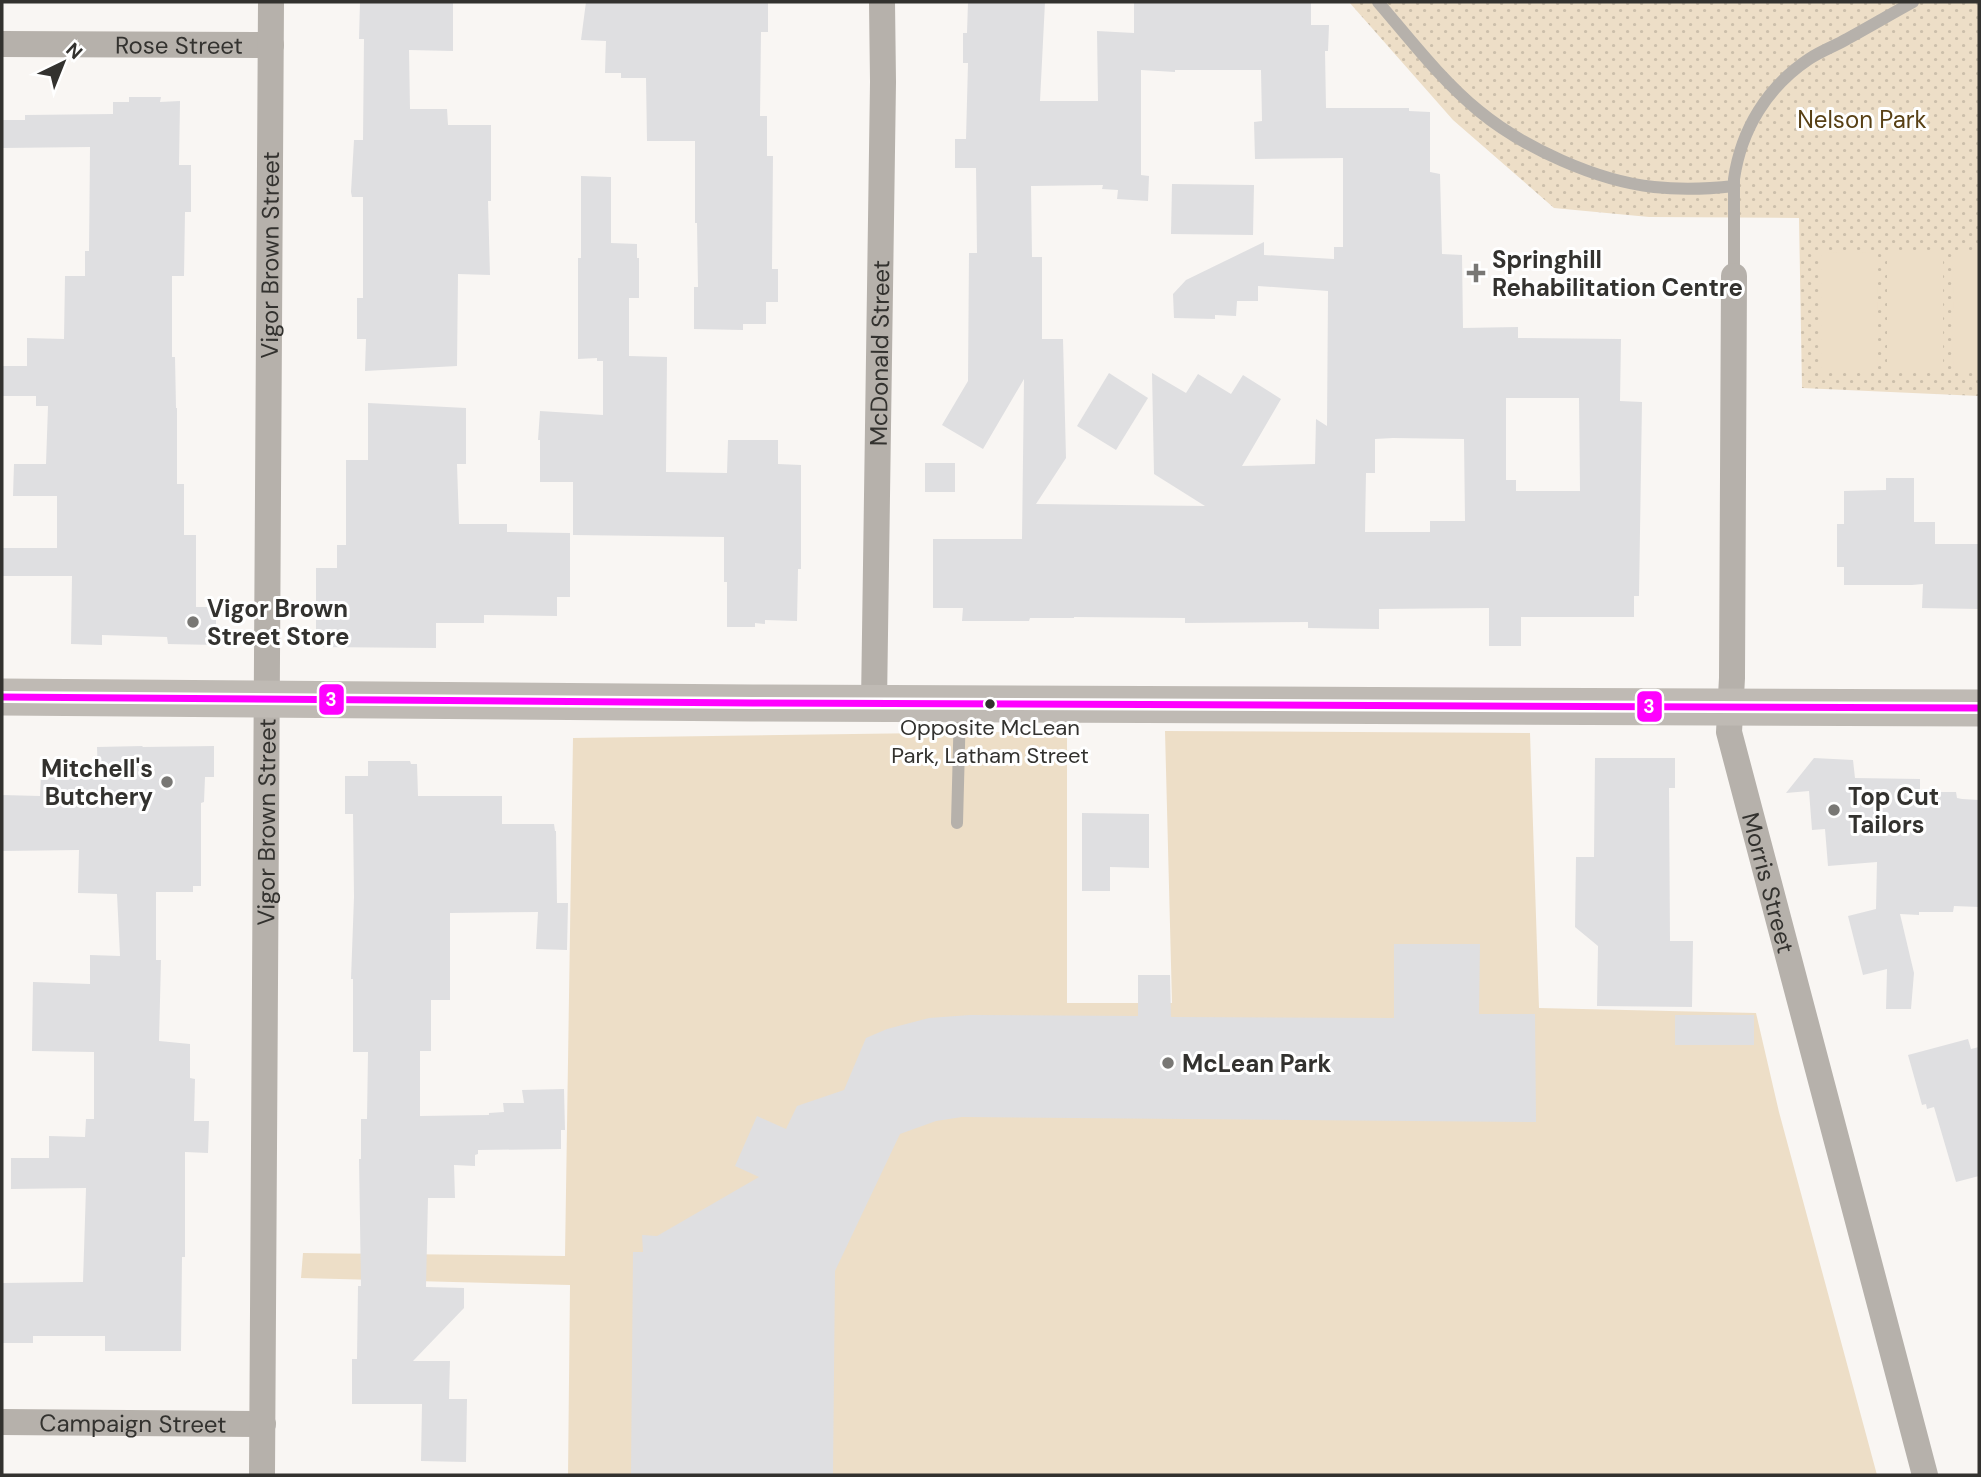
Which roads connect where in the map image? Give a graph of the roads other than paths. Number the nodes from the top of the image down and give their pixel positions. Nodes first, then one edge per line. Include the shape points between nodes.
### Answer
1 (271, 2) edge
2 (882, 2) edge
3 (1378, 2) edge
4 (1913, 2) edge
5 (2, 44) edge
6 (271, 45) junction
7 (1734, 186) junction
8 (1734, 276) joint
9 (2, 697) edge
10 (267, 699) junction
11 (874, 703) junction
12 (961, 703) junction
13 (1731, 707) junction
14 (1979, 708) edge
15 (957, 823) dead end
16 (2, 1422) edge
17 (263, 1424) junction
18 (262, 1475) edge
19 (1925, 1475) edge

1 - 6 street, Vigor Brown Street
2 - 11 street, McDonald Street
3 - 7 lane via 1479,111 1544,152 1588,171 1653,187
4 - 7 lane via 1809,59 1777,88 1746,134
5 - 6 street, Rose Street
6 - 10 street, Vigor Brown Street
7 - 8 lane
8 - 13 street, Morris Street
9 - 10 main road
10 - 11 main road
10 - 17 street, Vigor Brown Street
11 - 12 main road
12 - 13 main road
12 - 15 lane
13 - 14 main road
13 - 19 street, Morris Street via 1729,732
16 - 17 street, Campaign Street
17 - 18 street, Vigor Brown Street

